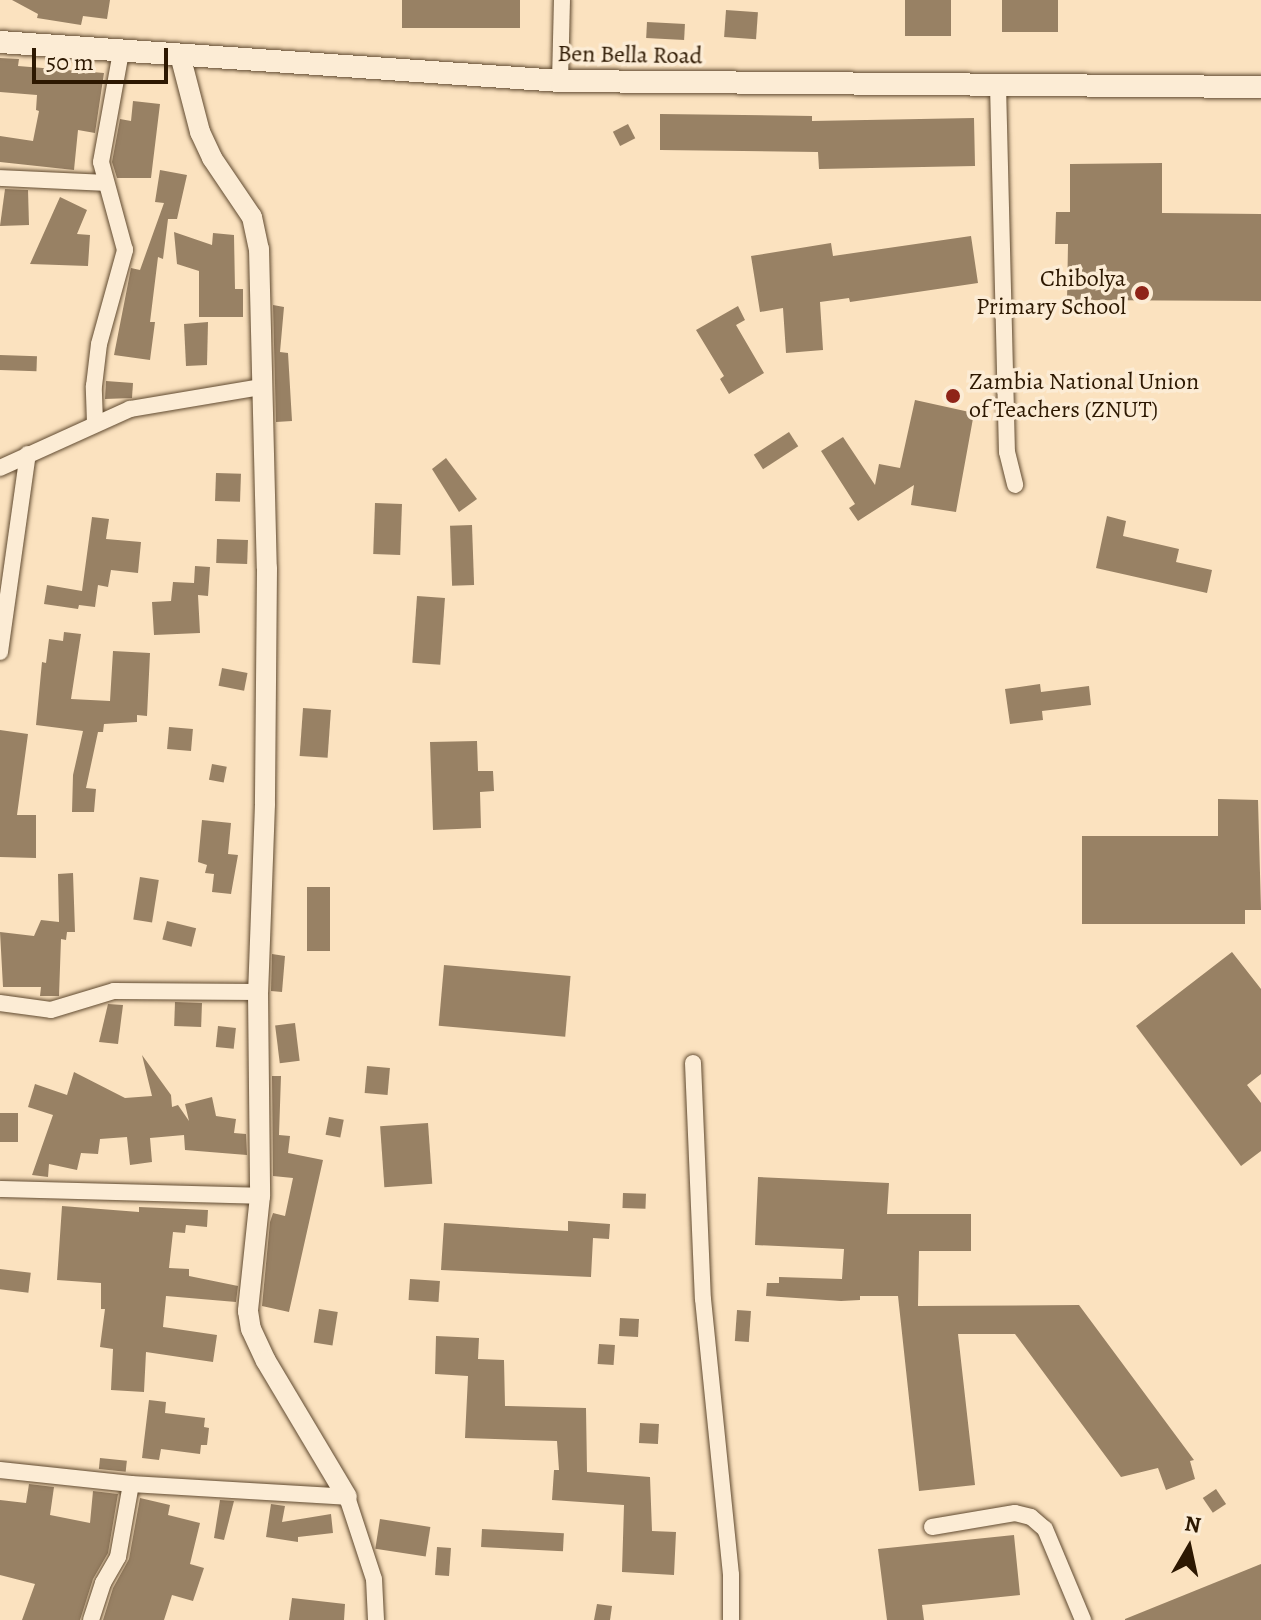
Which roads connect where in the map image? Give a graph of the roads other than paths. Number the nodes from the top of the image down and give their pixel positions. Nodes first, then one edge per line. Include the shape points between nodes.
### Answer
1 (562, 0) edge
2 (0, 42) edge
3 (121, 52) junction
4 (180, 55) junction
5 (560, 81) junction
6 (998, 85) junction
7 (1261, 87) edge
8 (0, 178) edge
9 (105, 183) junction
10 (261, 387) junction
11 (95, 423) junction
12 (28, 454) junction
13 (0, 468) edge
14 (1015, 485) dead end
15 (3, 606) edge
16 (0, 652) edge
17 (258, 992) junction
18 (0, 1003) edge
19 (693, 1063) dead end
20 (0, 1189) edge
21 (260, 1196) junction
22 (0, 1470) edge
23 (131, 1484) junction
24 (347, 1497) junction
25 (932, 1527) dead end
26 (91, 1620) edge
27 (376, 1620) edge
28 (731, 1620) edge
29 (1083, 1620) edge

1 - 5 street
2 - 3 main road, Ben Bella Road
3 - 4 main road, Ben Bella Road
3 - 9 street via 101,162
4 - 5 main road, Ben Bella Road
4 - 10 street via 200,132 252,217 259,249
5 - 6 main road, Ben Bella Road
6 - 7 main road, Ben Bella Road
6 - 14 street via 1007,452
8 - 9 street
9 - 11 street via 125,250 99,344
10 - 11 street via 166,401
10 - 17 street via 267,584
11 - 12 street
12 - 13 street
12 - 15 street
15 - 16 street
17 - 18 street via 114,991 51,1010
17 - 21 street
19 - 28 street via 703,1299
20 - 21 street
21 - 24 street via 247,1292 251,1329
22 - 23 street
23 - 24 street
23 - 26 street via 118,1557
24 - 27 street via 374,1579
25 - 29 street via 1015,1513 1031,1517 1045,1529

